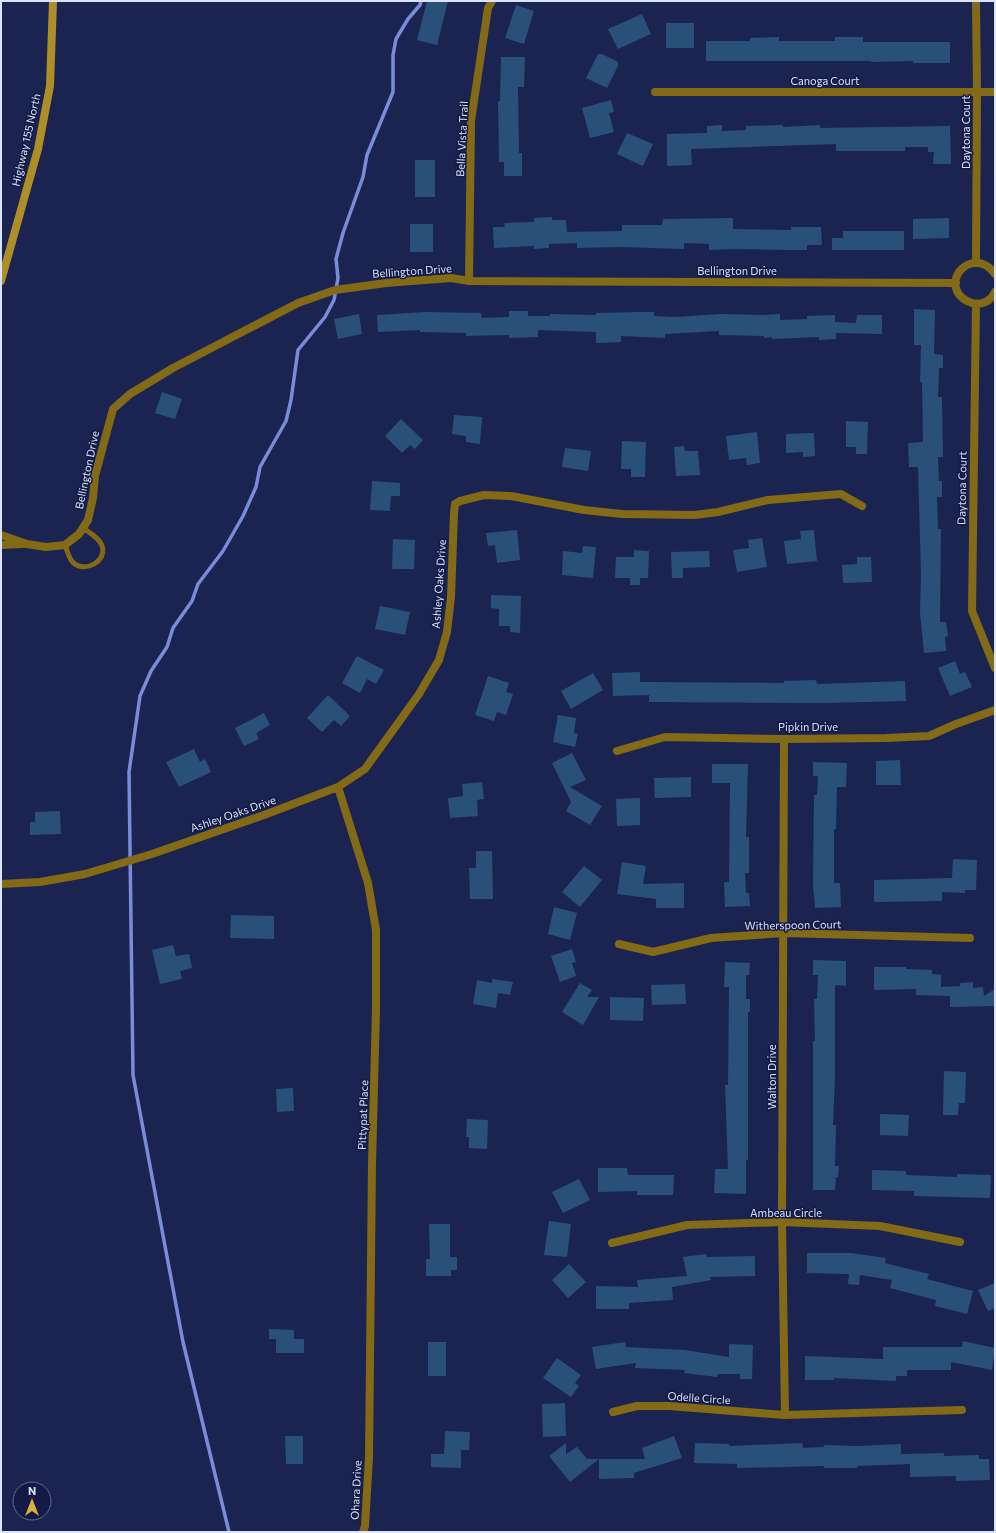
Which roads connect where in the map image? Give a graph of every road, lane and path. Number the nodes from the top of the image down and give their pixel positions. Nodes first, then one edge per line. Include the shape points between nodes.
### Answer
1 (53, 1) edge
2 (492, 1) edge
3 (976, 1) edge
4 (655, 92) dead end
5 (977, 92) junction
6 (995, 92) edge
7 (976, 263) junction
8 (995, 274) edge
9 (1, 281) edge
10 (469, 281) junction
11 (956, 283) junction
12 (995, 292) edge
13 (976, 304) junction
14 (862, 506) dead end
15 (83, 528) junction
16 (1, 535) edge
17 (27, 544) junction
18 (1, 545) edge
19 (66, 545) junction
20 (995, 668) edge
21 (995, 710) edge
22 (784, 739) junction
23 (617, 751) dead end
24 (338, 786) junction
25 (1, 884) edge
26 (784, 933) junction
27 (970, 938) dead end
28 (619, 944) dead end
29 (782, 1222) junction
30 (960, 1242) dead end
31 (612, 1243) dead end
32 (962, 1410) dead end
33 (613, 1412) dead end
34 (785, 1415) junction
35 (368, 1449) joint
36 (363, 1532) edge

1 - 9 main road, Highway 155 North via 50,86 38,149
2 - 10 street, Bella Vista Trail via 488,8 471,121
3 - 5 street, Daytona Court
4 - 5 street, Canoga Court
5 - 6 street, Canoga Court
5 - 7 street, Daytona Court
7 - 8 street via 987,265
7 - 11 street via 962,269
10 - 11 street, Bellington Drive
10 - 15 street, Bellington Drive via 451,278 335,290 298,303 173,368 130,394 113,409 95,476 88,520
11 - 13 street via 958,294 963,300
12 - 13 street via 989,300
13 - 20 street, Daytona Court via 972,611
14 - 24 street, Ashley Oaks Drive via 841,494 768,500 696,515 622,514 584,510 512,496 484,495 460,501 455,504 454,513 448,632 439,660 419,694 365,768
15 - 19 street, Bellington Drive
15 - 19 lane via 100,540 102,545 102,555 96,563 87,567 78,566 72,560
16 - 17 street
17 - 18 street
17 - 19 street via 46,547
21 - 22 street, Pipkin Drive via 929,736
22 - 23 street, Pipkin Drive via 665,738
22 - 26 street, Walton Drive
24 - 25 street, Ashley Oaks Drive via 152,854 85,874 40,882
24 - 35 street, Pittypat Place via 368,883 376,930
26 - 27 street, Witherspoon Court
26 - 28 street, Witherspoon Court via 711,938 653,952
26 - 29 street, Walton Drive
29 - 30 street, Ambeau Circle via 880,1226
29 - 31 street, Ambeau Circle via 687,1225
29 - 34 street, Walton Drive
32 - 34 street, Odelle Circle
33 - 34 street, Odelle Circle via 637,1406 669,1406
35 - 36 street, Ohara Drive

